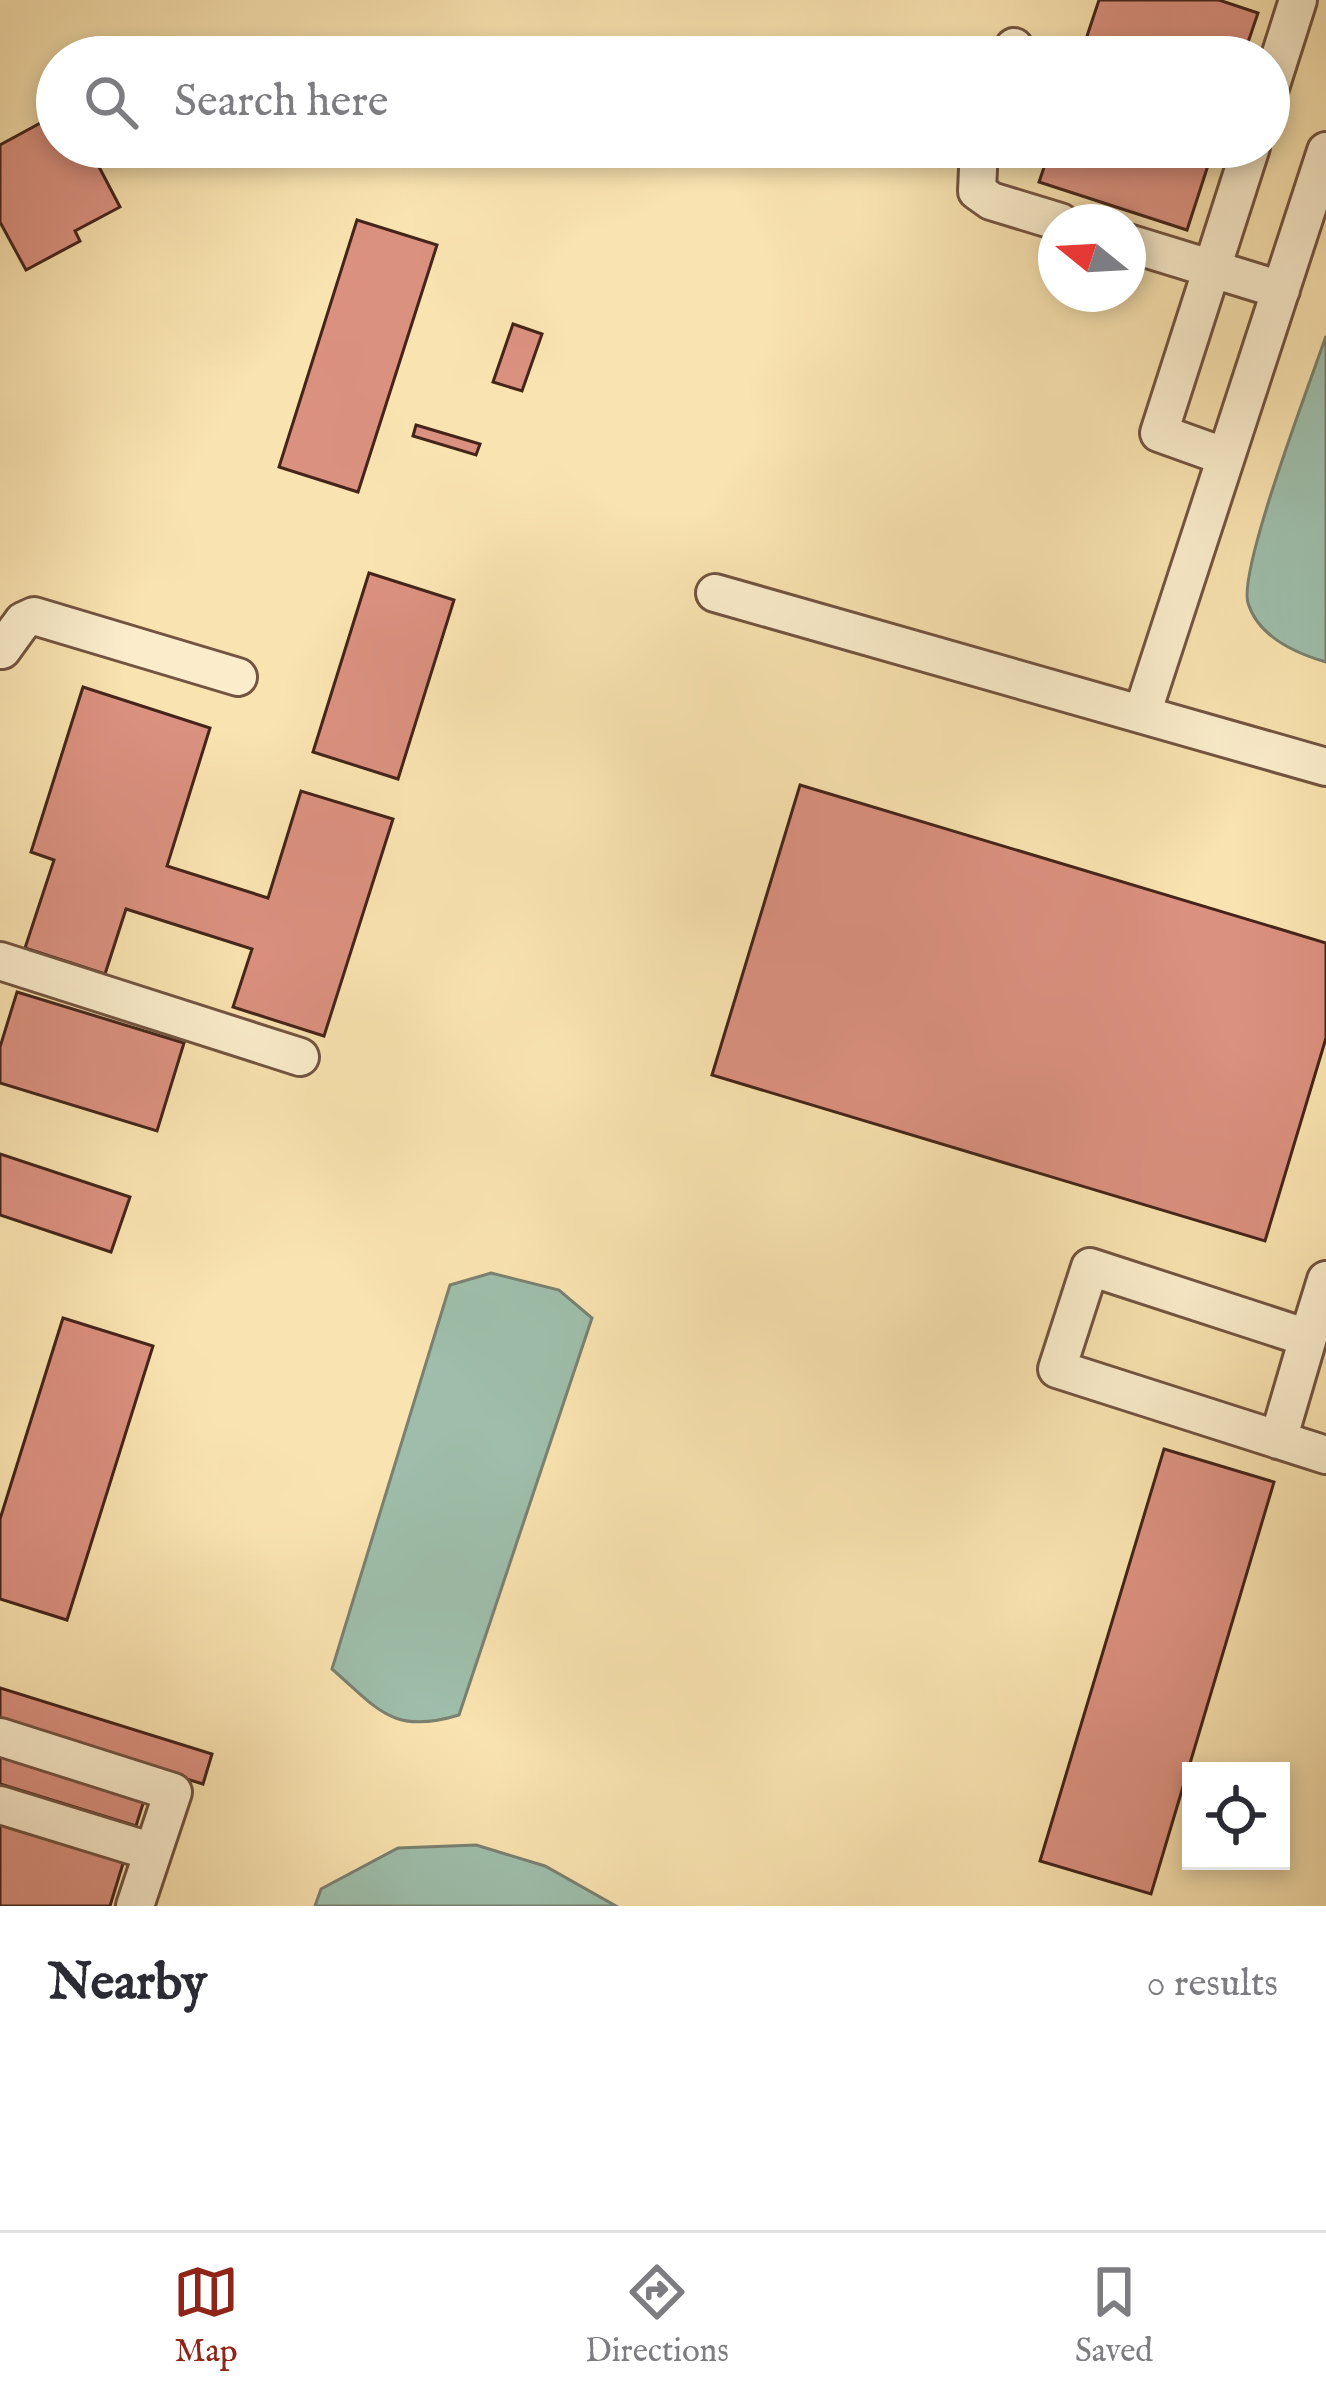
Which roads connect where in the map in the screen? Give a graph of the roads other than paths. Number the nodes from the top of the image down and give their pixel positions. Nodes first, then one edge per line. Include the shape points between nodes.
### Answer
1 (1298, 0) edge
2 (1287, 36) edge
3 (1326, 151) edge
4 (978, 168) edge
5 (1244, 168) edge
6 (1038, 215) edge
7 (1146, 248) edge
8 (1212, 268) junction
9 (1281, 290) junction
10 (1226, 457) junction
11 (715, 593) dead end
12 (1, 652) edge
13 (238, 677) dead end
14 (1142, 714) junction
15 (1326, 766) edge
16 (0, 961) edge
17 (300, 1057) dead end
18 (1326, 1280) edge
19 (1308, 1338) junction
20 (1278, 1440) junction
21 (1326, 1455) edge
22 (0, 1737) edge
23 (0, 1805) edge
24 (153, 1852) junction
25 (135, 1906) edge

1 - 2 street
3 - 9 street
4 - 6 street via 977,191
5 - 8 street
7 - 8 street
8 - 9 street
8 - 10 street via 1159,433
9 - 10 street
10 - 14 street
11 - 14 street
12 - 13 street via 34,616
14 - 15 street
16 - 17 street
18 - 19 street
19 - 20 street
19 - 20 street via 1090,1268 1057,1369
20 - 21 street
22 - 24 street via 172,1792
23 - 24 street
24 - 25 street

